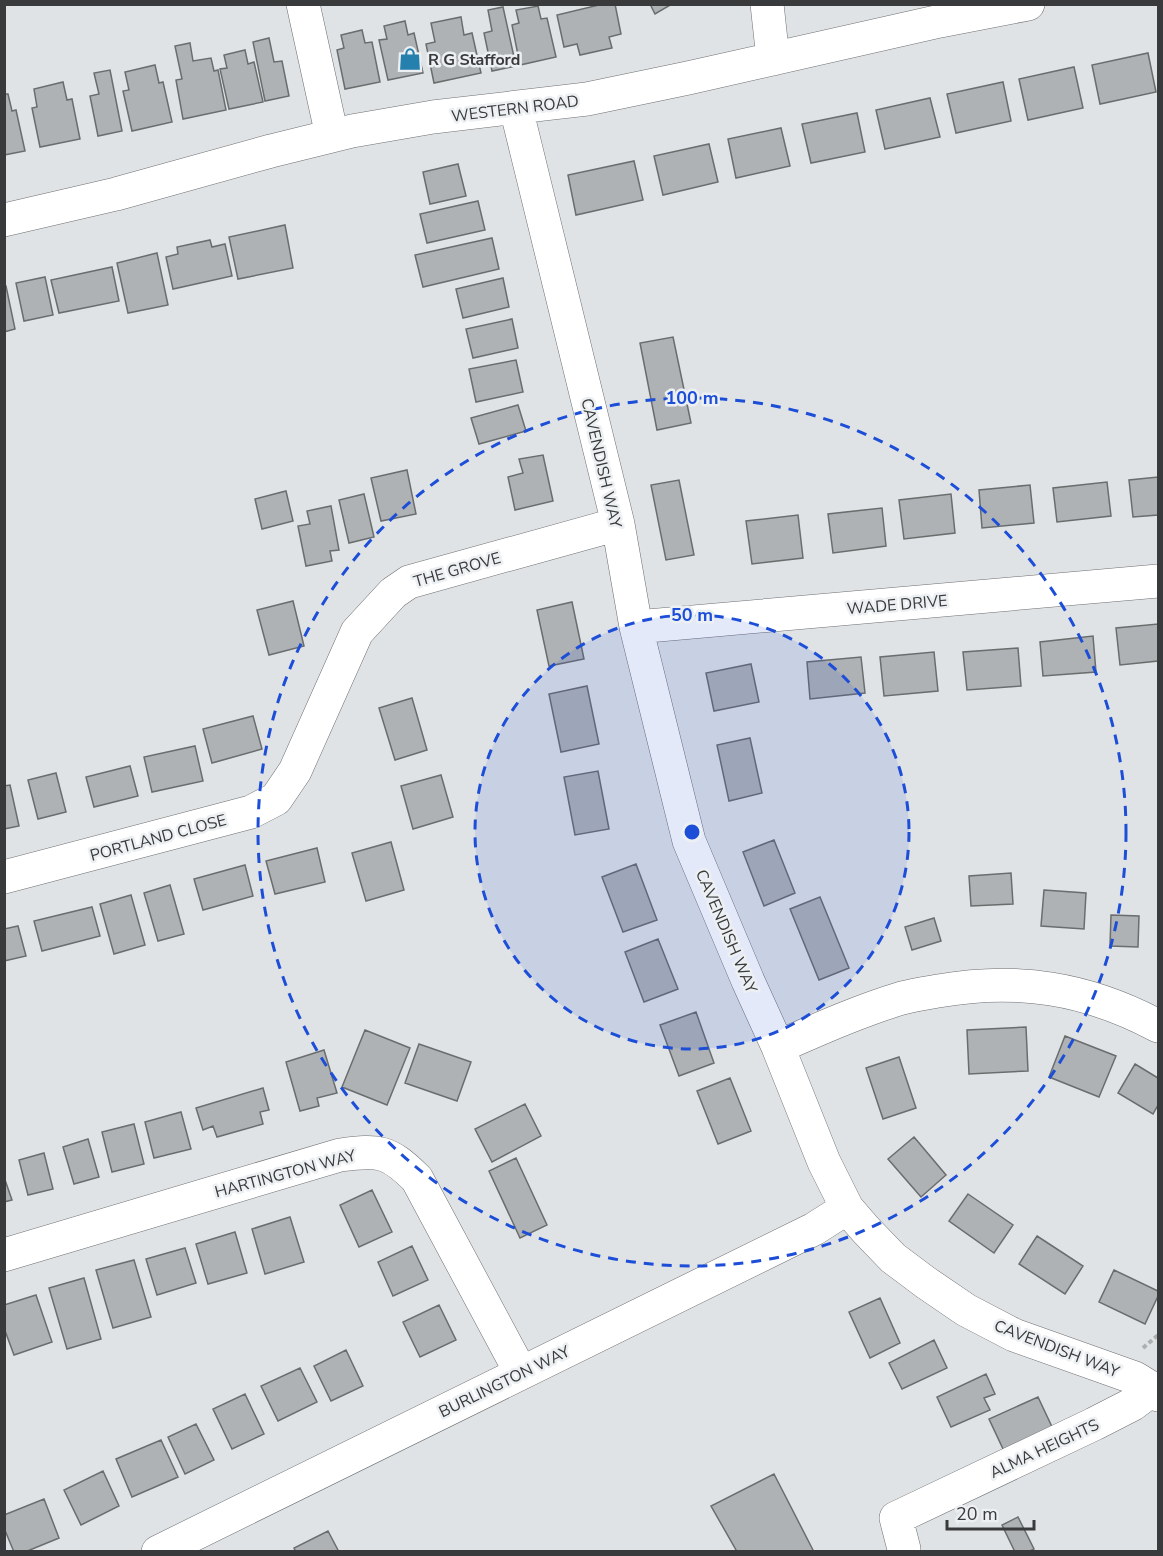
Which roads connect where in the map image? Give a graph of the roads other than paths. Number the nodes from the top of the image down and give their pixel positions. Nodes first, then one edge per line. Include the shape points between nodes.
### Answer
1 (303, 4) edge
2 (767, 4) edge
3 (1028, 4) edge
4 (773, 59) junction
5 (516, 108) junction
6 (332, 136) junction
7 (4, 220) edge
8 (618, 524) junction
9 (1158, 581) edge
10 (636, 627) junction
11 (295, 771) joint
12 (4, 877) edge
13 (1158, 1026) edge
14 (778, 1047) junction
15 (847, 1208) junction
16 (4, 1255) edge
17 (521, 1373) junction
18 (1156, 1392) edge
19 (904, 1549) dead end
20 (158, 1551) edge

1 - 6 street
2 - 4 street
3 - 4 street, WESTERN ROAD
4 - 5 street, WESTERN ROAD via 587,99
5 - 6 street, WESTERN ROAD via 433,117
5 - 8 street, CAVENDISH WAY
6 - 7 street, WESTERN ROAD
8 - 10 street, CAVENDISH WAY
8 - 11 street, THE GROVE via 409,582 393,593 357,632
9 - 10 street, WADE DRIVE
10 - 14 street, CAVENDISH WAY via 689,841
11 - 12 street, PORTLAND CLOSE via 276,799 251,812
13 - 14 street via 1111,1004 1054,988 972,986 904,997
14 - 15 street, CAVENDISH WAY via 824,1162
15 - 17 street, BURLINGTON WAY via 814,1229
15 - 18 street, CAVENDISH WAY via 893,1258 966,1310 1014,1335 1135,1378
16 - 17 street, HARTINGTON WAY via 340,1155 380,1152 399,1162 417,1179
17 - 20 street, BURLINGTON WAY
18 - 19 street, ALMA HEIGHTS via 896,1518

